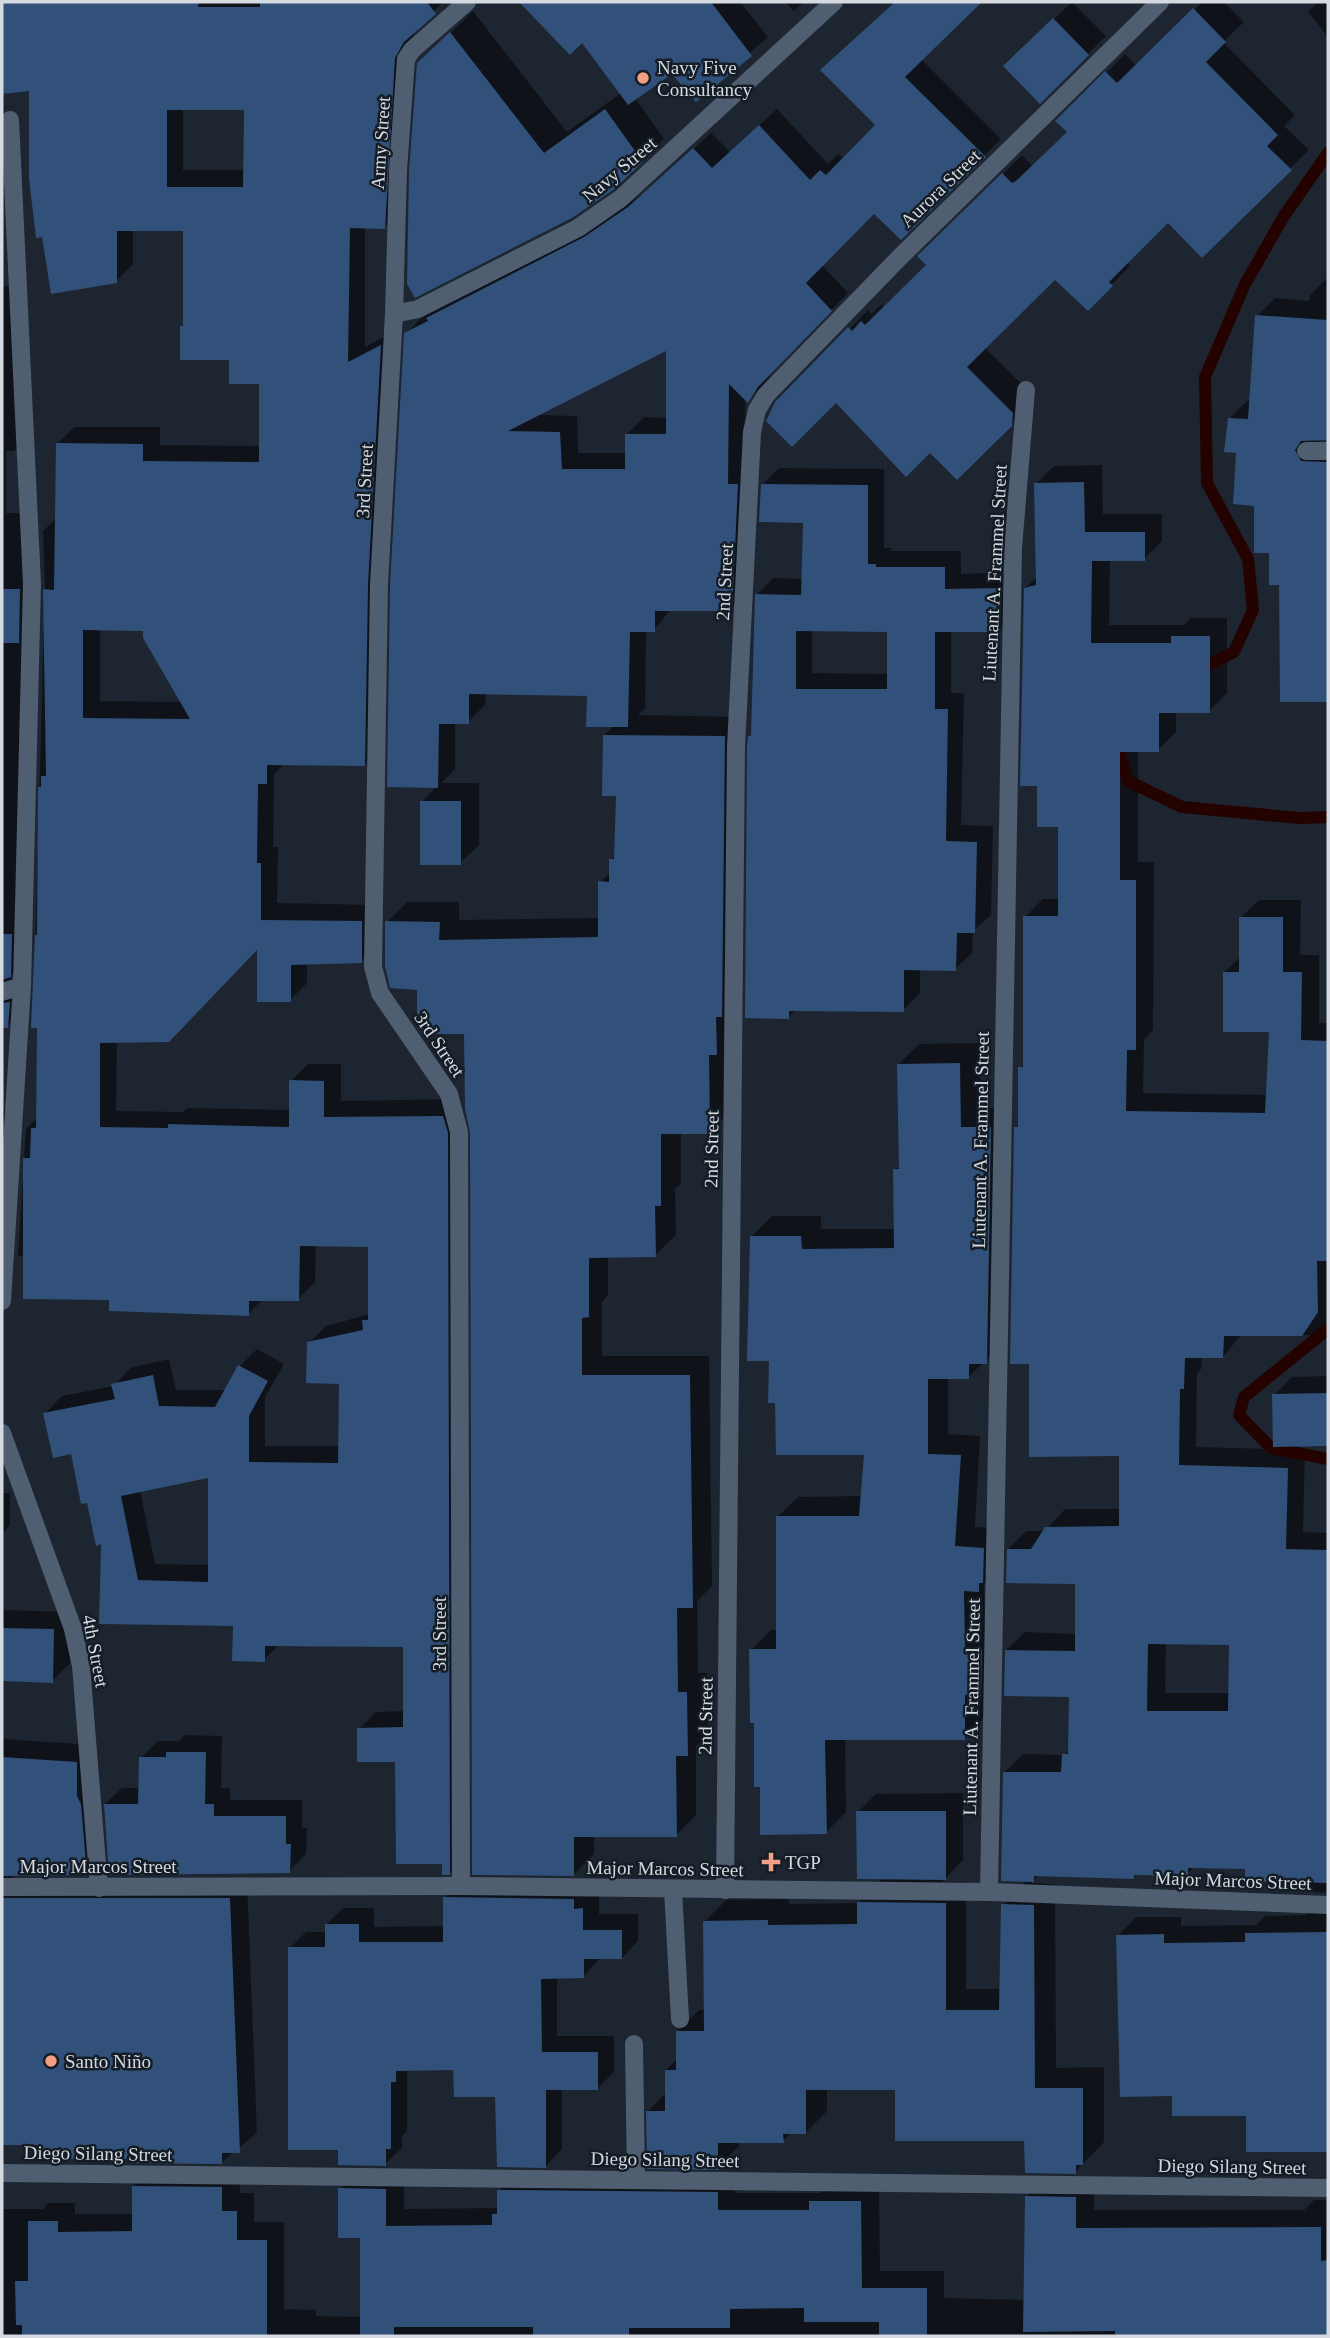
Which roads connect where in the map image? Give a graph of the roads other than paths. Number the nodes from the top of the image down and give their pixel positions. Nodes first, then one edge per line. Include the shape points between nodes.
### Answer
1 (467, 2) edge
2 (834, 2) edge
3 (1160, 2) edge
4 (10, 120) dead end
5 (394, 314) junction
6 (1027, 390) dead end
7 (757, 410) joint
8 (1306, 451) dead end
9 (1328, 451) edge
10 (22, 986) junction
11 (2, 992) edge
12 (2, 1301) edge
13 (2, 1433) edge
14 (461, 1886) junction
15 (2, 1887) edge
16 (99, 1888) junction
17 (673, 1889) junction
18 (725, 1889) junction
19 (989, 1892) junction
20 (1328, 1905) edge
21 (680, 2019) dead end
22 (634, 2045) dead end
23 (2, 2173) edge
24 (636, 2180) junction
25 (1328, 2188) edge

1 - 5 street, Army Street via 407,59
2 - 5 street, Navy Street via 621,199 578,228 418,309
3 - 7 street, Aurora Street via 899,258 766,395
4 - 10 street via 32,560
5 - 14 street, 3rd Street via 379,585 373,967 380,993 449,1094 458,1132
6 - 19 street, Liutenant A. Frammel Street via 1013,548
7 - 18 street, 2nd Street via 752,432 736,747
8 - 9 street
10 - 11 street
10 - 12 street
13 - 16 street, 4th Street via 73,1629 81,1667
14 - 16 street, Major Marcos Street
14 - 17 street, Major Marcos Street
15 - 16 street, Major Marcos Street
17 - 18 street, Major Marcos Street
17 - 21 street
18 - 19 street, Major Marcos Street
19 - 20 street, Major Marcos Street
22 - 24 street
23 - 24 street, Diego Silang Street
24 - 25 street, Diego Silang Street

